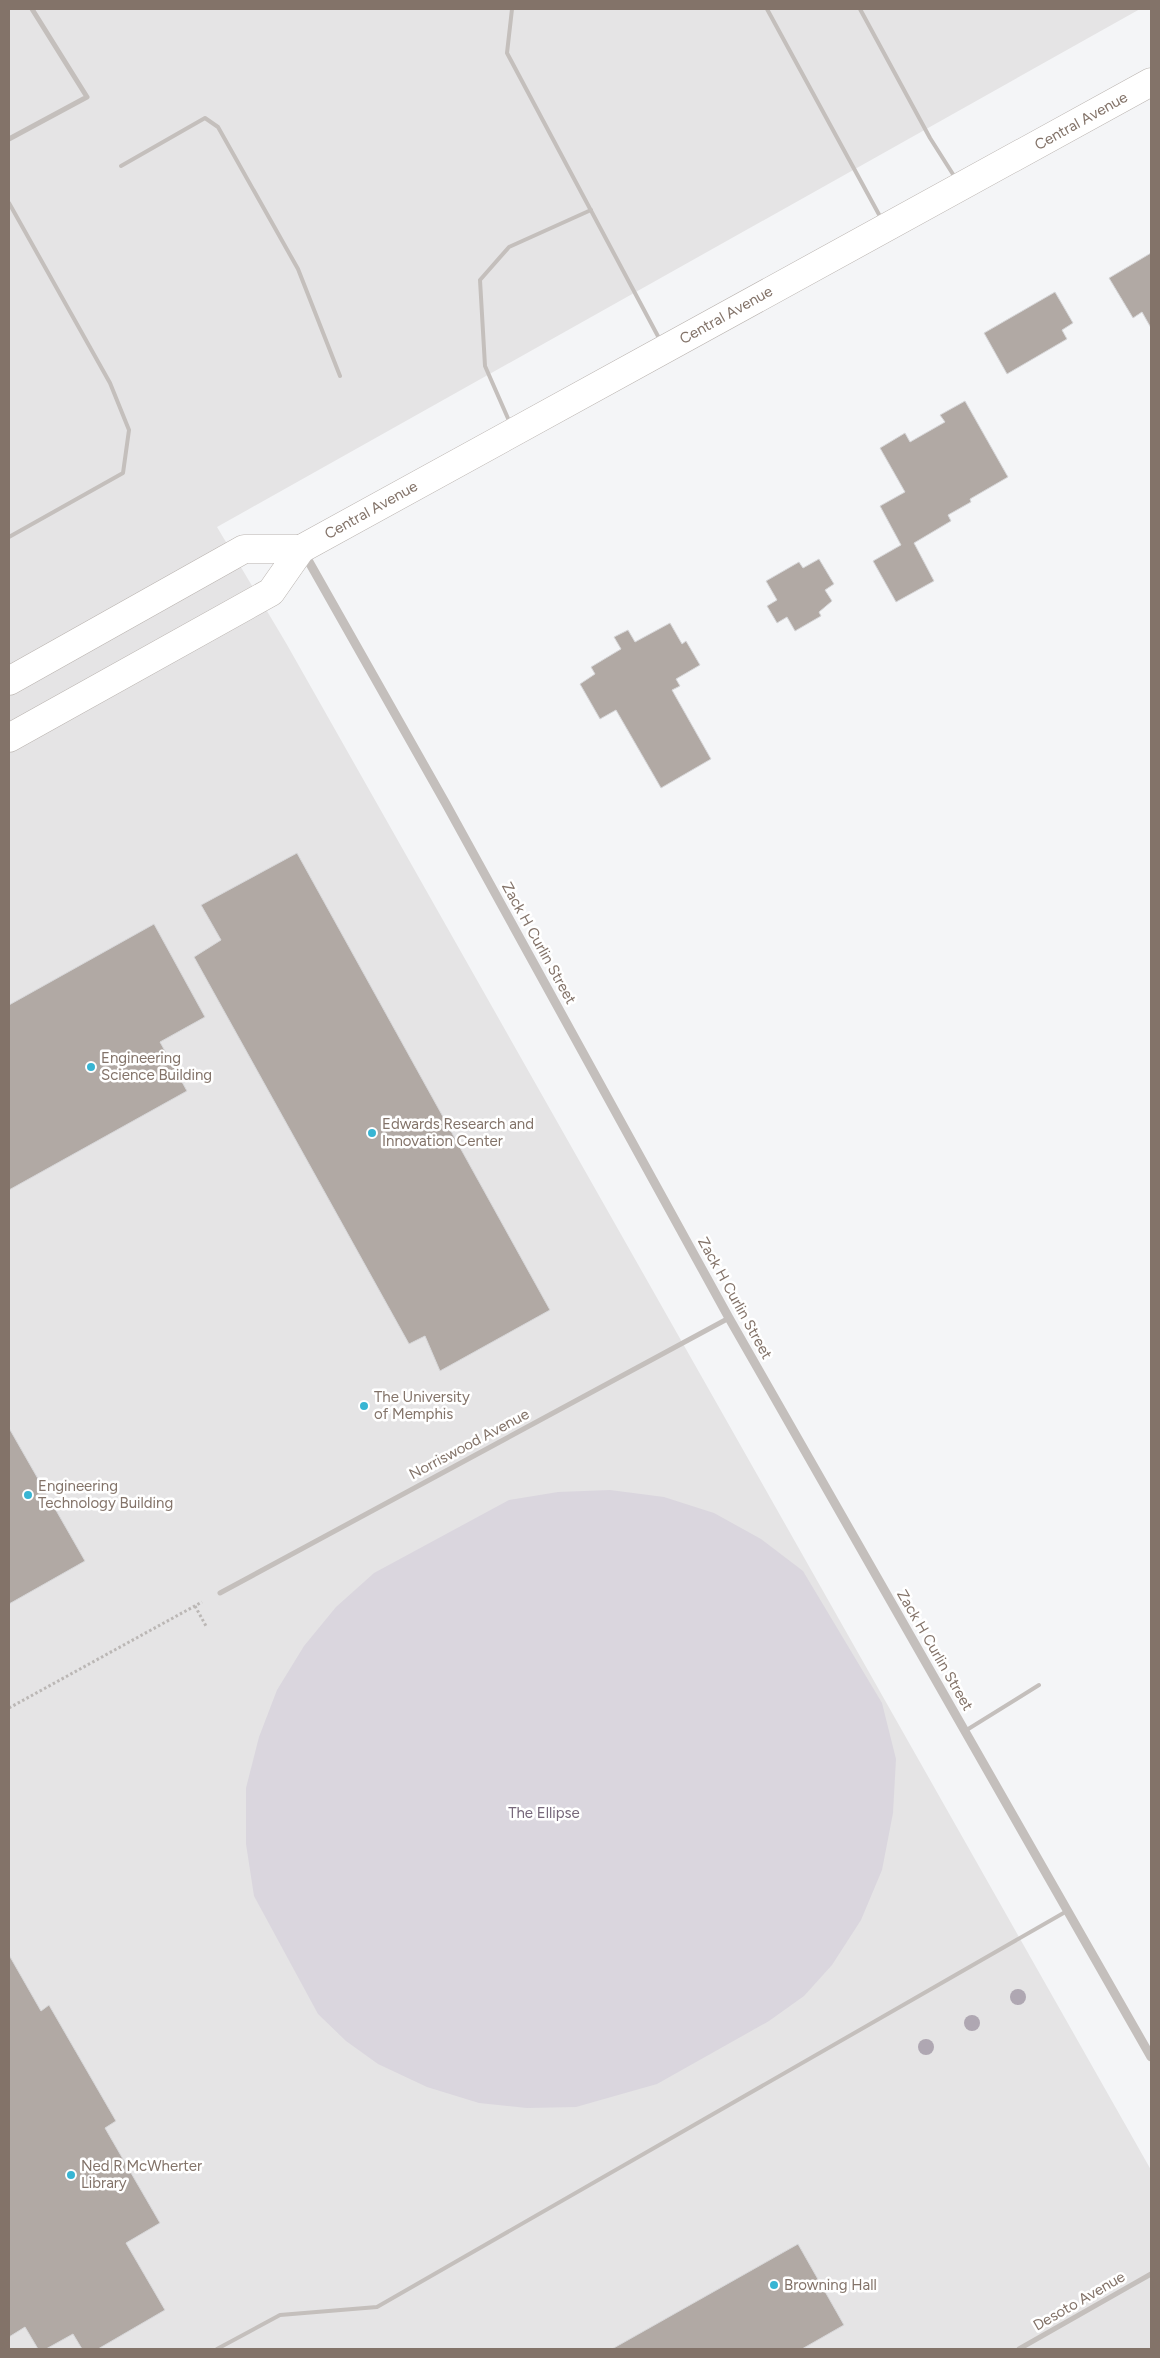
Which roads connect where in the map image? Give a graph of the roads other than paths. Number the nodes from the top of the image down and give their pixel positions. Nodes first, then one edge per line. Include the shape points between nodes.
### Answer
1 (32, 9) edge
2 (512, 9) edge
3 (767, 9) edge
4 (860, 9) edge
5 (1151, 82) edge
6 (9, 139) edge
7 (121, 166) dead end
8 (961, 187) junction
9 (9, 203) edge
10 (591, 210) junction
11 (886, 228) junction
12 (664, 349) junction
13 (340, 376) dead end
14 (514, 432) junction
15 (9, 537) edge
16 (301, 548) junction
17 (9, 680) edge
18 (9, 738) edge
19 (730, 1318) junction
20 (220, 1593) road end
21 (1040, 1685) dead end
22 (965, 1731) junction
23 (1068, 1910) junction
24 (1151, 2057) edge
25 (1151, 2274) edge
26 (217, 2349) edge
27 (1020, 2349) edge

1 - 6 street via 87,97
2 - 10 lane via 507,53
3 - 11 lane
4 - 8 lane via 930,138
5 - 8 main road, Central Avenue
7 - 13 lane via 204,118 218,128 298,270
8 - 11 main road, Central Avenue
9 - 15 lane via 110,383 129,430 123,473
10 - 12 lane
10 - 14 lane via 509,246 480,280 485,366
11 - 12 main road, Central Avenue
12 - 14 main road, Central Avenue
14 - 16 main road, Central Avenue
16 - 17 main road, Central Avenue via 244,549
16 - 18 main road, Central Avenue via 271,592
16 - 19 street, Zack H Curlin Street
19 - 20 street, Norriswood Avenue
19 - 22 street, Zack H Curlin Street
21 - 22 lane
22 - 23 street, Zack H Curlin Street
23 - 24 street, Zack H Curlin Street
23 - 26 lane via 377,2307 280,2315
25 - 27 street, Desoto Avenue

